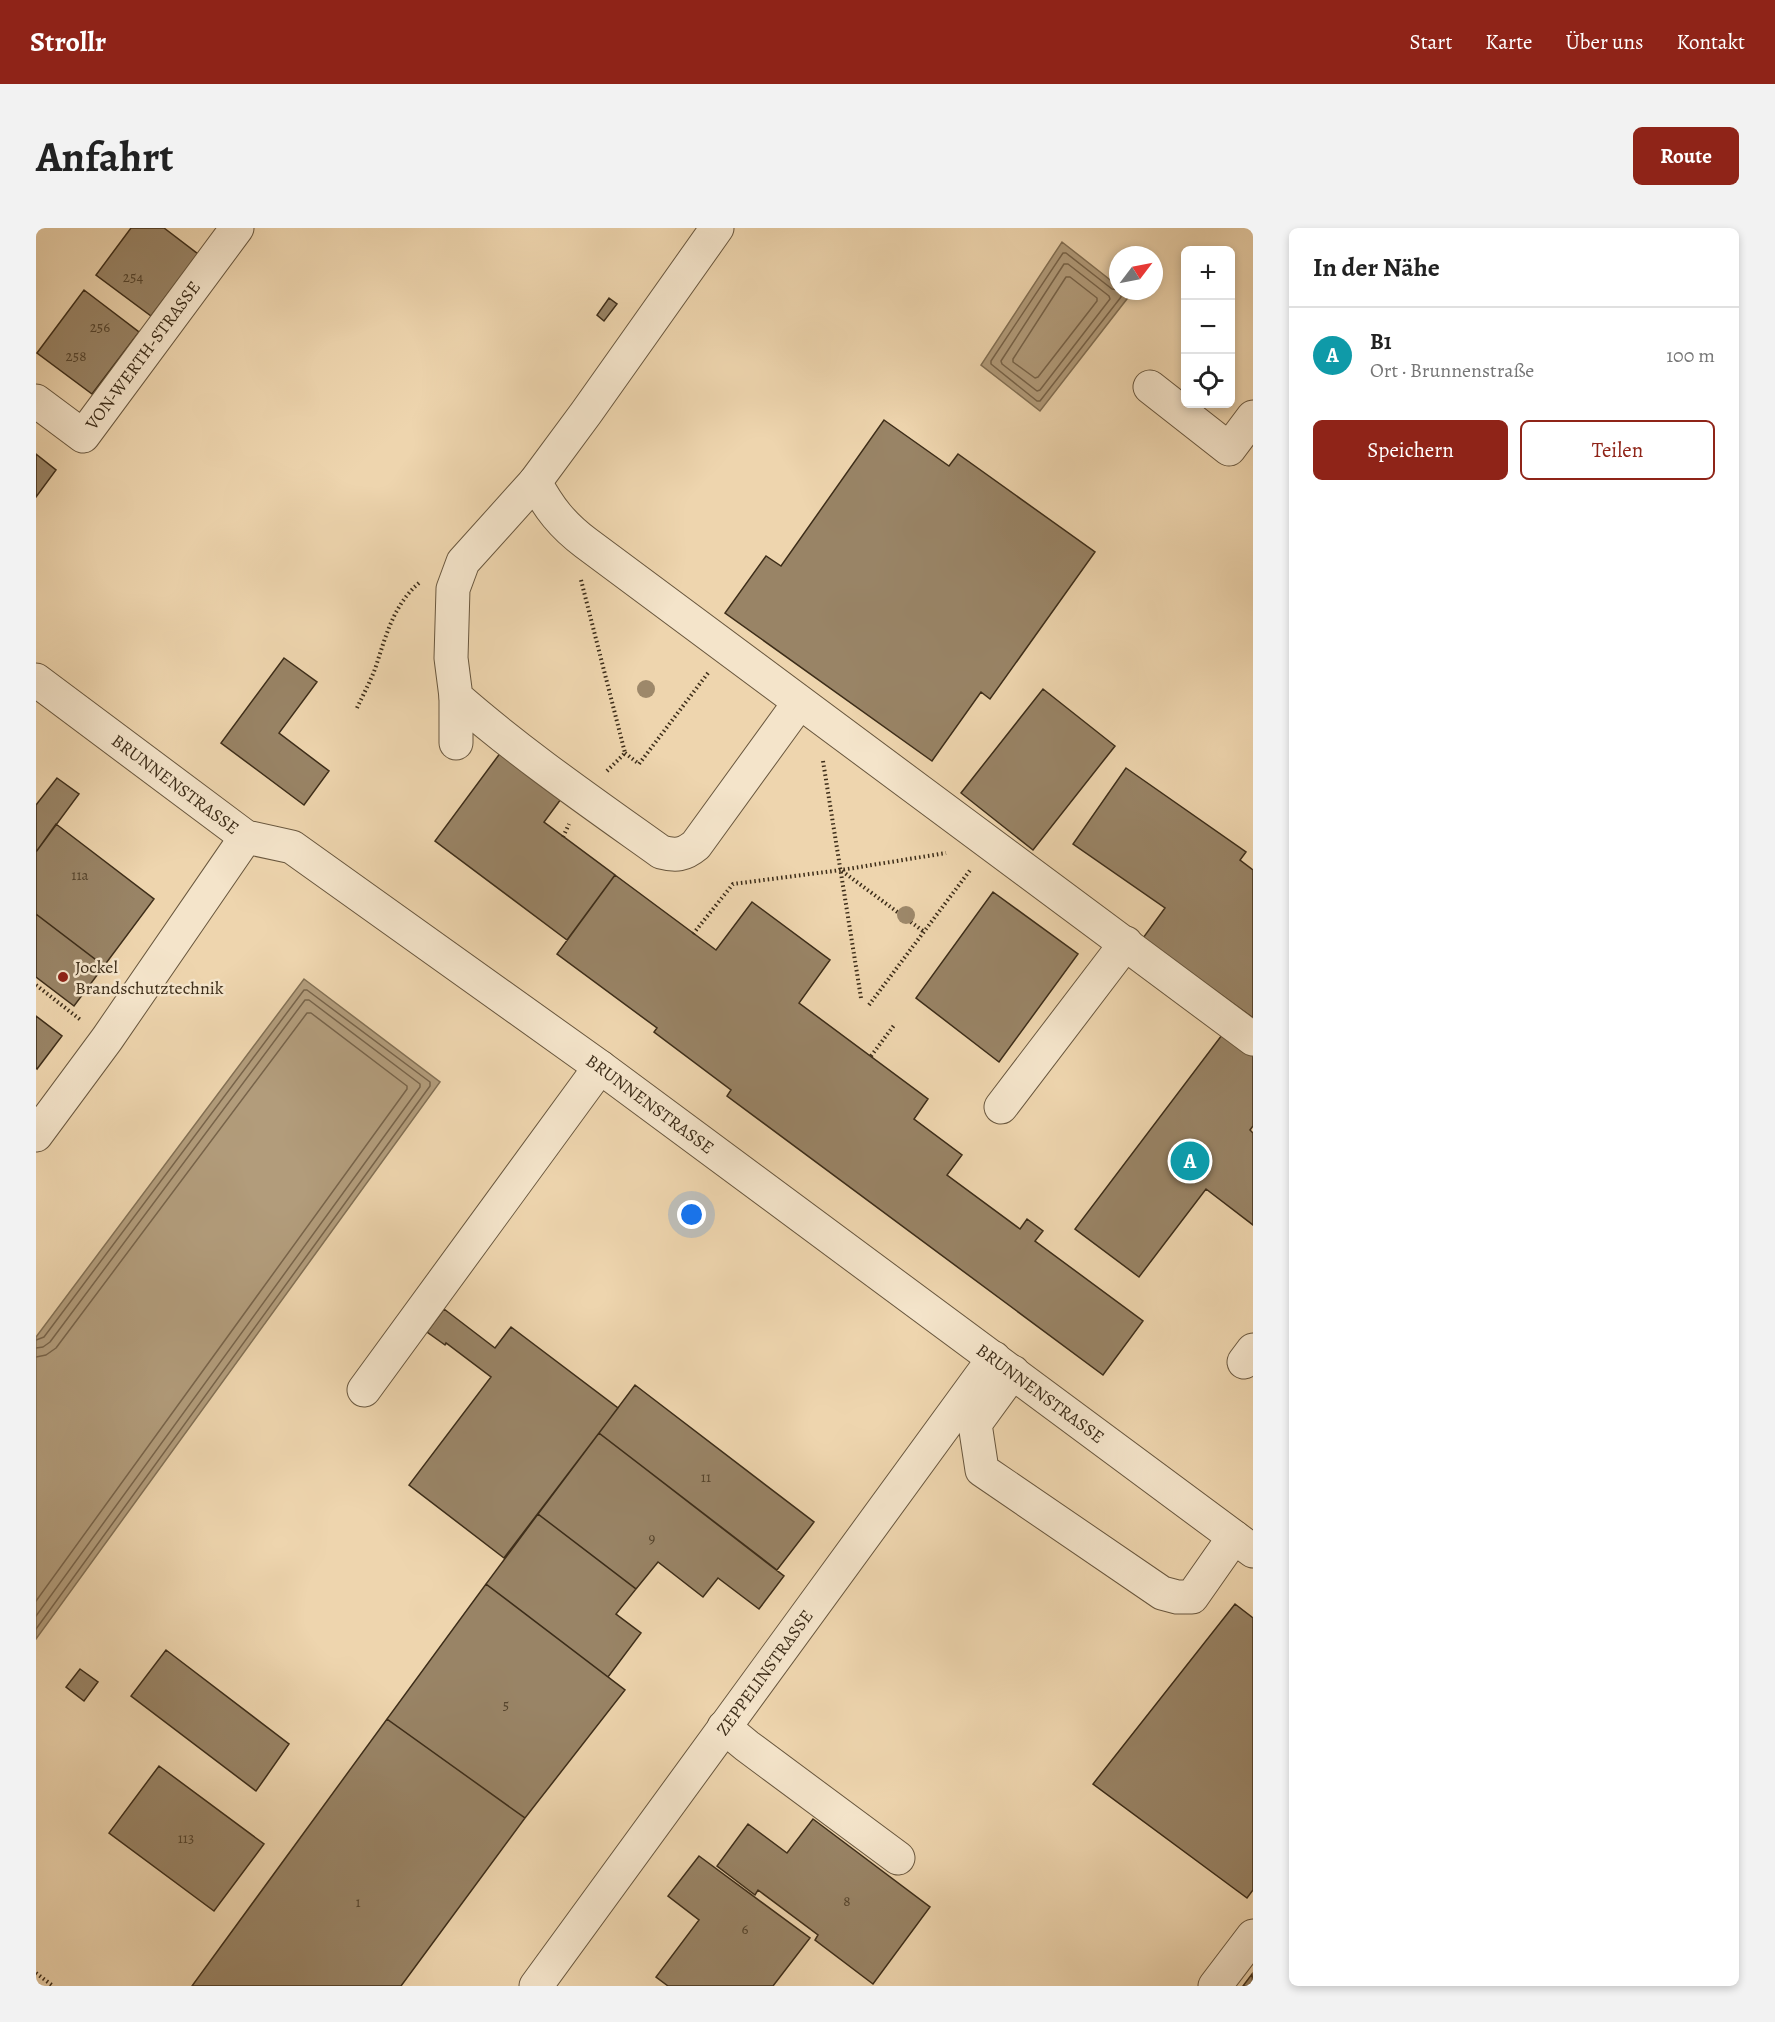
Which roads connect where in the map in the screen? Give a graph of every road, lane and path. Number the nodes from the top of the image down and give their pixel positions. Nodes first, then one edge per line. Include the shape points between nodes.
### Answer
1 (237, 228) edge
2 (717, 228) edge
3 (1150, 387) dead end
4 (36, 401) edge
5 (1253, 417) edge
6 (535, 482) junction
7 (586, 543) junction
8 (463, 562) junction
9 (726, 648) junction
10 (36, 680) edge
11 (456, 697) junction
12 (357, 708) dead end
13 (807, 709) junction
14 (456, 743) dead end
15 (625, 753) junction
16 (583, 796) junction
17 (246, 837) junction
18 (563, 837) dead end
19 (990, 843) junction
20 (952, 852) dead end
21 (841, 870) junction
22 (923, 931) junction
23 (693, 933) dead end
24 (1126, 943) junction
25 (36, 985) edge
26 (861, 998) dead end
27 (869, 1005) dead end
28 (895, 1024) dead end
29 (1253, 1038) edge
30 (107, 1039) junction
31 (871, 1056) dead end
32 (600, 1067) junction
33 (1002, 1107) dead end
34 (36, 1135) edge
35 (1003, 1365) junction
36 (364, 1390) dead end
37 (1244, 1544) edge
38 (724, 1727) junction
39 (898, 1858) dead end
40 (1253, 1935) edge
41 (36, 1973) edge
42 (53, 1986) edge
43 (536, 1986) edge
44 (1215, 1986) edge

1 - 4 street, VON-WERTH-STRASSE via 83,436
2 - 6 street
3 - 5 street via 1229,449
6 - 7 street via 548,507
6 - 8 street
7 - 9 street
7 - 15 path via 576,564
8 - 11 street via 453,589 451,658
8 - 12 path via 432,572 400,603
9 - 13 street
9 - 15 path via 639,764
10 - 17 street, BRUNNENSTRASSE
11 - 14 street
11 - 16 street
13 - 16 street via 686,853 661,852
13 - 19 street
13 - 21 path
15 - 16 path
16 - 18 path
17 - 30 street
17 - 32 street, BRUNNENSTRASSE via 292,847
19 - 22 path
19 - 24 street
20 - 21 path
21 - 22 path
21 - 23 path via 733,884
21 - 26 path
22 - 27 path
24 - 29 street
24 - 33 street
25 - 30 path
28 - 31 path
30 - 34 street
32 - 35 street, BRUNNENSTRASSE
32 - 36 street
35 - 37 street, BRUNNENSTRASSE
35 - 37 street via 975,1424 982,1470 1162,1593 1192,1597
35 - 38 street, ZEPPELINSTRASSE
38 - 39 street
38 - 43 street, ZEPPELINSTRASSE
40 - 44 street
41 - 42 path

